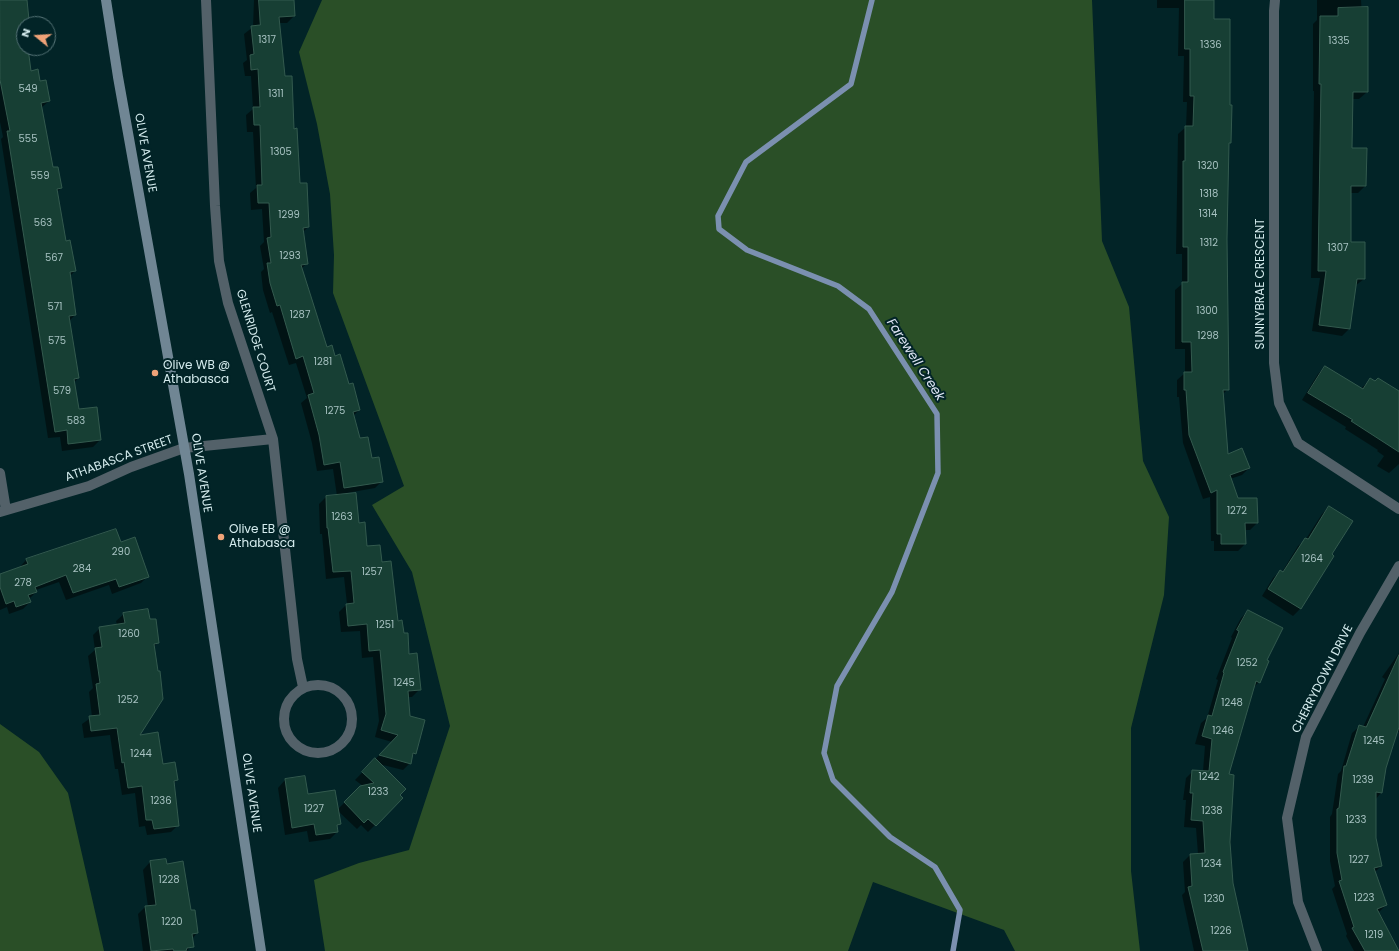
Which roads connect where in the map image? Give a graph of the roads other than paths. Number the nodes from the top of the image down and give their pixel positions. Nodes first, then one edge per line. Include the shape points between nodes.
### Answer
1 (106, 0) edge
2 (206, 0) edge
3 (1275, 0) edge
4 (273, 439) junction
5 (184, 448) junction
6 (0, 473) edge
7 (1399, 509) edge
8 (3, 511) edge
9 (1399, 566) edge
10 (303, 687) junction
11 (261, 951) edge
12 (1317, 951) edge

1 - 5 main road, OLIVE AVENUE
2 - 4 street, GLENRIDGE COURT via 214,206 219,261 228,303
3 - 7 street, SUNNYBRAE CRESCENT via 1274,363 1279,403 1298,444
4 - 5 street, ATHABASCA STREET
4 - 10 street, GLENRIDGE COURT via 297,659
5 - 8 street, ATHABASCA STREET via 131,467 89,486
5 - 11 main road, OLIVE AVENUE
6 - 8 street
9 - 12 street, CHERRYDOWN DRIVE via 1360,633 1306,737 1287,818 1298,902
10 - 10 street via 325,685 344,696 350,705 351,727 347,737 330,751 307,752 296,746 284,726 287,703

